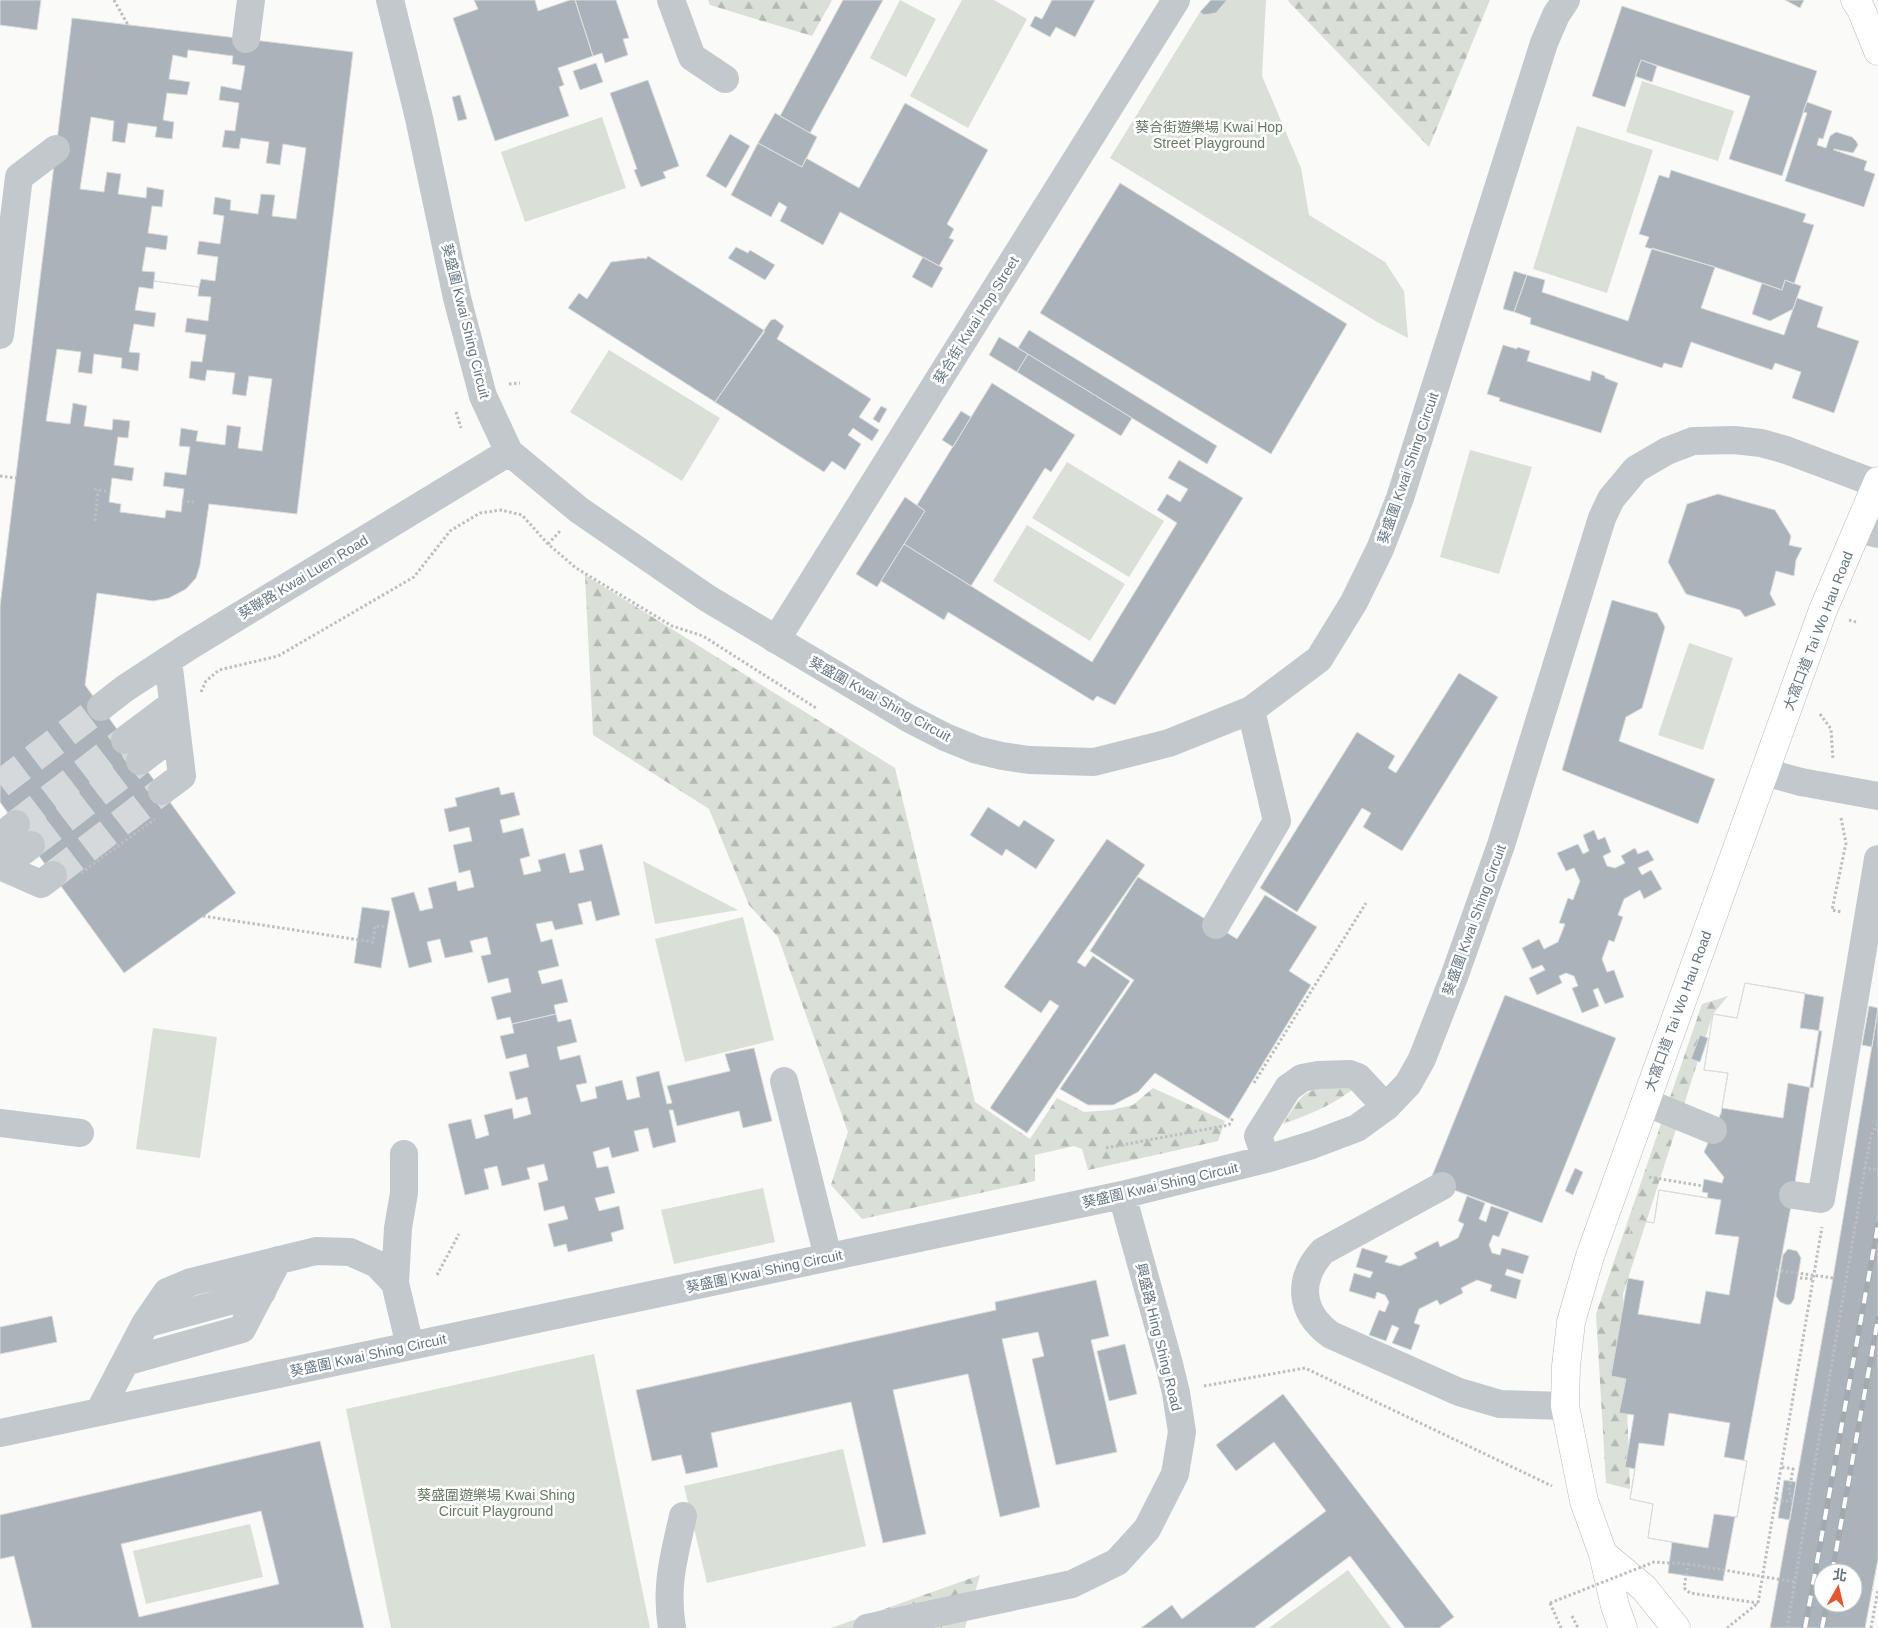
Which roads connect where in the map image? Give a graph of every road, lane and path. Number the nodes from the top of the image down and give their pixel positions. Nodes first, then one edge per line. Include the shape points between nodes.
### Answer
1 (114, 0) edge
2 (250, 0) edge
3 (390, 0) edge
4 (671, 0) edge
5 (1176, 0) edge
6 (1566, 0) edge
7 (1855, 0) edge
8 (1872, 0) edge
9 (128, 25) dead end
10 (246, 39) dead end
11 (1878, 40) edge
12 (1878, 51) edge
13 (725, 79) dead end
14 (56, 149) dead end
15 (0, 335) edge
16 (520, 383) dead end
17 (511, 384) dead end
18 (456, 411) dead end
19 (461, 428) dead end
20 (509, 452) junction
21 (0, 476) edge
22 (16, 478) dead end
23 (1877, 482) edge
24 (110, 492) dead end
25 (182, 501) dead end
26 (194, 502) dead end
27 (95, 521) dead end
28 (1868, 532) edge
29 (776, 640) junction
30 (168, 660) junction
31 (186, 701) junction
32 (101, 707) tunnel mouth
33 (816, 708) dead end
34 (1251, 710) junction
35 (1820, 714) dead end
36 (177, 733) junction
37 (1833, 762) dead end
38 (1764, 772) junction
39 (162, 791) tunnel mouth
40 (1878, 796) edge
41 (1840, 814) dead end
42 (157, 818) dead end
43 (16, 835) tunnel mouth
44 (1878, 859) edge
45 (1, 866) edge
46 (65, 876) joint
47 (1366, 903) dead end
48 (203, 916) dead end
49 (1869, 916) junction
50 (1216, 925) dead end
51 (387, 927) dead end
52 (784, 1081) dead end
53 (1249, 1091) dead end
54 (1645, 1102) junction
55 (1386, 1107) junction
56 (1234, 1116) dead end
57 (0, 1123) edge
58 (1878, 1124) edge
59 (1713, 1130) dead end
60 (80, 1133) dead end
61 (1106, 1148) dead end
62 (404, 1154) dead end
63 (1266, 1159) junction
64 (1866, 1168) junction
65 (1878, 1170) edge
66 (1649, 1177) dead end
67 (1442, 1186) dead end
68 (1703, 1186) dead end
69 (1122, 1195) junction
70 (1793, 1195) dead end
71 (1821, 1199) junction
72 (459, 1234) dead end
73 (828, 1257) junction
74 (278, 1260) junction
75 (1776, 1270) dead end
76 (437, 1274) dead end
77 (1800, 1278) dead end
78 (1833, 1278) dead end
79 (1814, 1279) junction
80 (395, 1283) junction
81 (262, 1292) junction
82 (145, 1324) junction
83 (410, 1346) junction
84 (125, 1362) junction
85 (1208, 1385) dead end
86 (1565, 1406) junction
87 (99, 1412) junction
88 (0, 1433) edge
89 (1782, 1468) junction
90 (1550, 1485) dead end
91 (1776, 1499) junction
92 (683, 1516) dead end
93 (1603, 1554) junction
94 (1688, 1564) junction
95 (1795, 1582) junction
96 (1878, 1590) edge
97 (1758, 1603) junction
98 (1572, 1616) dead end
99 (672, 1628) edge
100 (867, 1628) edge
101 (1561, 1628) edge
102 (1578, 1628) edge
103 (1623, 1628) edge
104 (1676, 1628) edge
105 (1727, 1628) edge
106 (1787, 1628) edge
107 (1871, 1628) edge

1 - 9 path
2 - 10 street
3 - 20 street, 葵盛圍 Kwai Shing Circuit via 420,118 457,298 483,396
4 - 13 street via 692,57
5 - 29 street, 葵合街 Kwai Hop Street
6 - 34 street, 葵盛圍 Kwai Shing Circuit via 1544,43 1400,498 1380,549 1354,602 1319,658
7 - 12 main road
8 - 11 main road
14 - 15 street via 19,177
16 - 17 path
18 - 19 path
20 - 29 street, 葵盛圍 Kwai Shing Circuit via 579,510 707,598
20 - 30 street, 葵聯路 Kwai Luen Road
21 - 22 path
23 - 28 main road, 大窩口道 Tai Wo Hau Road
23 - 55 street, 葵盛圍 Kwai Shing Circuit via 1786,450 1734,440 1693,441 1667,451 1636,469 1621,485 1602,518 1501,845 1454,977 1422,1059 1408,1084
24 - 27 path via 96,490
25 - 26 path
28 - 38 main road, 大窩口道 Tai Wo Hau Road via 1824,610
29 - 34 street, 葵盛圍 Kwai Shing Circuit via 945,737 977,750 1029,760 1094,762 1169,743
30 - 31 street
30 - 32 street, 葵聯路 Kwai Luen Road
31 - 33 path via 219,670 278,656 414,577 450,531 480,513 501,510 522,515 576,568 672,626 703,636
31 - 36 street
31 - 36 street via 133,751
34 - 50 street via 1277,820
35 - 37 path via 1831,729
36 - 39 street via 182,776
38 - 40 street, bridge
38 - 54 main road, 大窩口道 Tai Wo Hau Road
41 - 49 path via 1846,843 1832,910
42 - 46 path
43 - 45 street
44 - 49 street
45 - 46 street via 41,884
47 - 53 path
48 - 51 path via 373,942 375,926
49 - 71 street
52 - 73 street
54 - 59 street
54 - 86 main road, 大窩口道 Tai Wo Hau Road via 1590,1256 1571,1322
55 - 63 street, 葵盛圍 Kwai Shing Circuit via 1357,1128
55 - 63 street via 1358,1076 1302,1078 1288,1088 1258,1136
56 - 61 path via 1229,1125
57 - 60 street
58 - 64 path via 1871,1135
62 - 80 street via 404,1193
63 - 69 street, 葵盛圍 Kwai Shing Circuit
64 - 65 path
64 - 95 path, bridge
66 - 68 path
67 - 86 street via 1324,1251 1311,1267 1305,1288 1306,1304 1312,1316 1331,1335 1459,1392 1500,1404
69 - 73 street, 葵盛圍 Kwai Shing Circuit
69 - 100 street, 興盛路 Hing Shing Road via 1169,1364 1182,1432 1175,1474 1147,1529 1117,1562 1072,1584
70 - 71 street
71 - 79 path via 1822,1228
72 - 76 path
73 - 83 street, 葵盛圍 Kwai Shing Circuit
74 - 80 street via 316,1251 350,1252 377,1264
74 - 81 street
74 - 82 street via 191,1282 167,1292
75 - 78 path, bridge
77 - 79 path
79 - 89 path
80 - 83 street
81 - 82 street
81 - 84 street via 242,1329
82 - 84 street
83 - 87 street, 葵盛圍 Kwai Shing Circuit
84 - 87 street
85 - 90 path via 1305,1368
86 - 93 main road, 大窩口道 Tai Wo Hau Road via 1584,1501
87 - 88 street, 葵盛圍 Kwai Shing Circuit
89 - 91 path
89 - 91 path via 1793,1469 1789,1491 1793,1502
91 - 97 path
92 - 99 street via 669,1583
93 - 103 main road, 大窩口道 Tai Wo Hau Road
93 - 104 main road via 1644,1588
94 - 95 path, bridge
94 - 97 path, bridge via 1684,1588 1690,1593
94 - 101 path, bridge via 1654,1562 1550,1603
95 - 106 path, bridge
96 - 107 path
97 - 105 path
98 - 102 path

